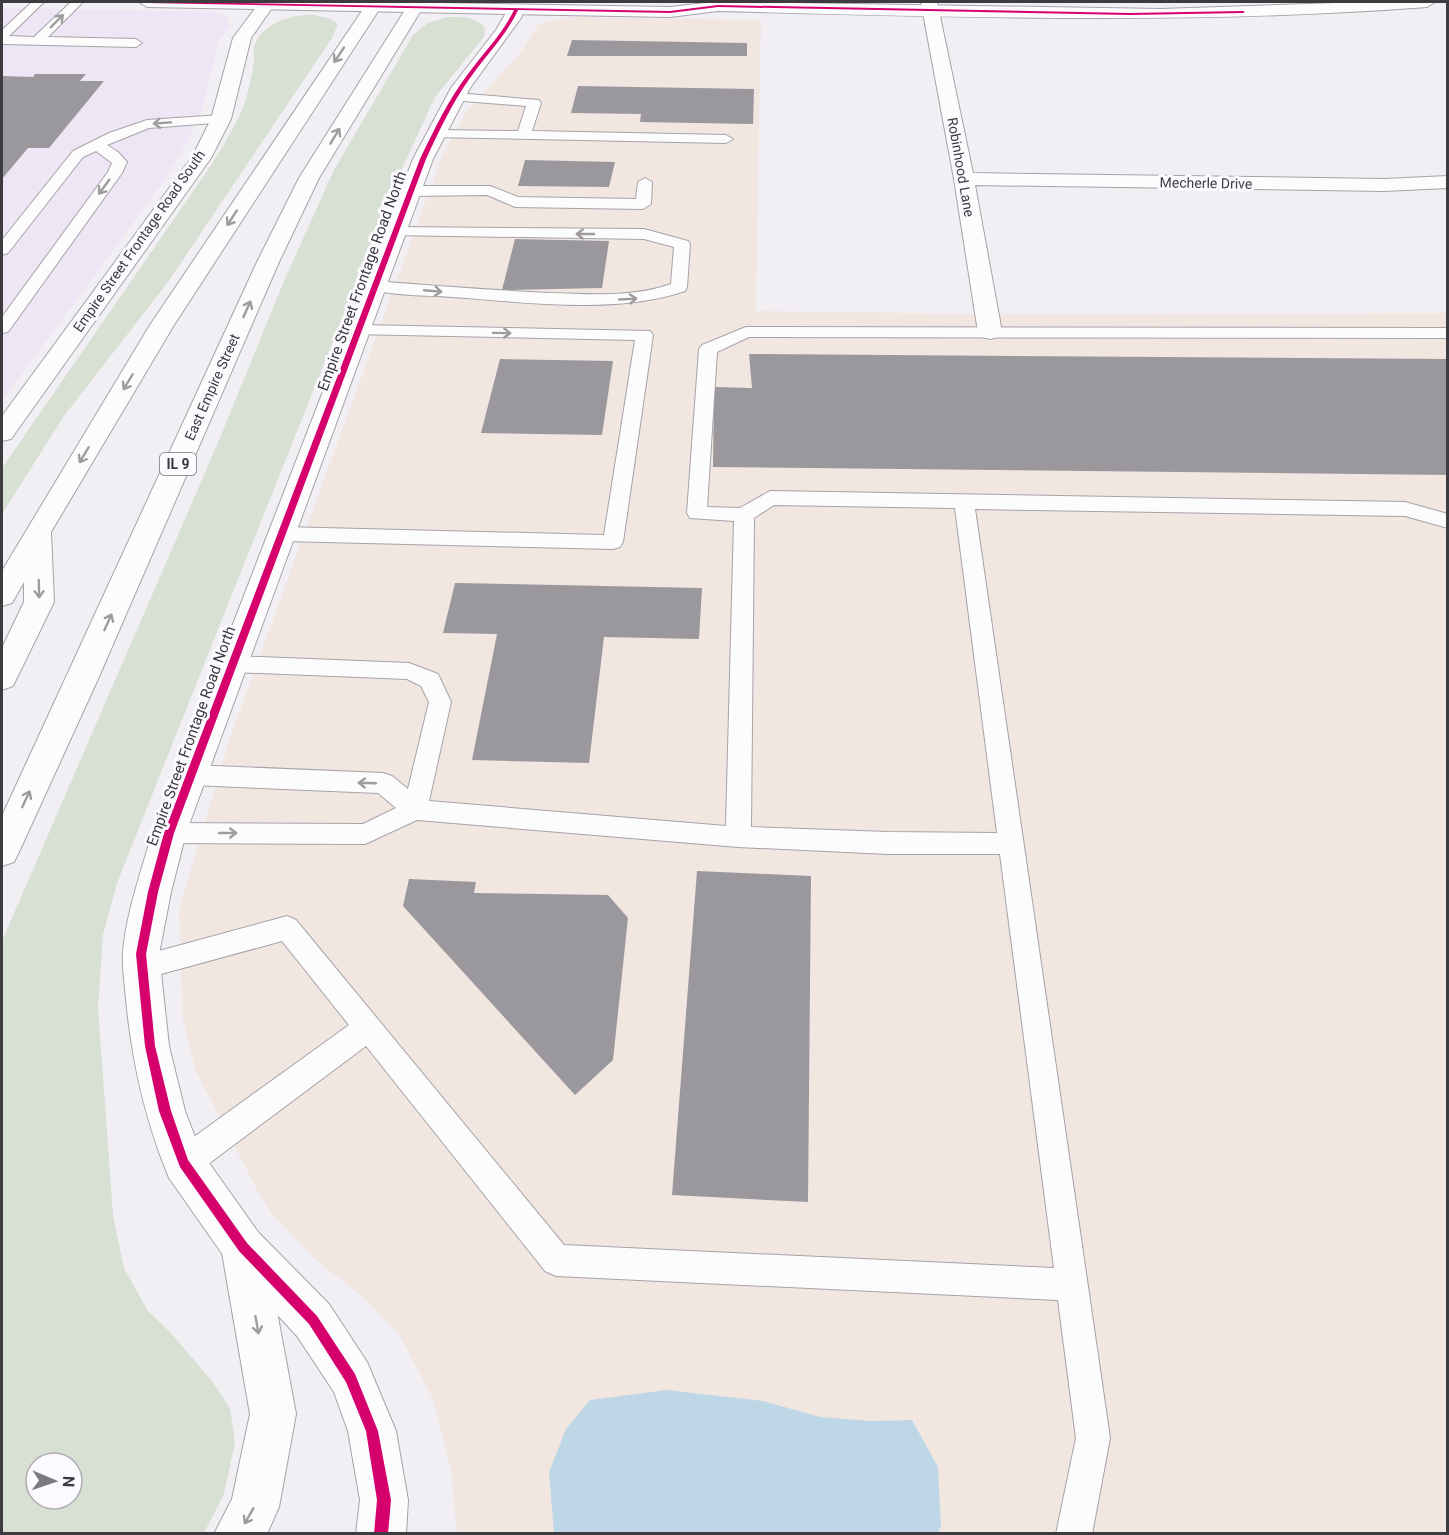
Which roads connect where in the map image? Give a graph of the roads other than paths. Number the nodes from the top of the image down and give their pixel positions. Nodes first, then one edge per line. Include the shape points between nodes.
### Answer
1 (38, 2) edge
2 (77, 2) edge
3 (147, 2) edge
4 (696, 2) edge
5 (1426, 2) edge
6 (374, 4) edge
7 (736, 4) edge
8 (266, 5) junction
9 (416, 5) edge
10 (718, 6) junction
11 (930, 6) edge
12 (516, 10) junction
13 (2, 36) edge
14 (2, 40) edge
15 (37, 41) junction
16 (136, 44) dead end
17 (456, 96) junction
18 (221, 119) junction
19 (435, 134) junction
20 (522, 136) junction
21 (726, 139) dead end
22 (96, 145) junction
23 (964, 179) junction
24 (645, 182) dead end
25 (1448, 182) edge
26 (411, 191) junction
27 (395, 232) junction
28 (2, 250) edge
29 (375, 286) junction
30 (2, 328) edge
31 (360, 330) junction
32 (990, 332) junction
33 (1448, 333) edge
34 (10, 409) edge
35 (2, 434) edge
36 (964, 502) junction
37 (744, 515) junction
38 (1448, 521) edge
39 (38, 531) junction
40 (283, 534) junction
41 (2, 596) edge
42 (233, 664) junction
43 (2, 678) edge
44 (191, 775) junction
45 (415, 810) junction
46 (169, 833) junction
47 (738, 837) junction
48 (1011, 844) junction
49 (2, 852) edge
50 (143, 967) junction
51 (368, 1028) junction
52 (184, 1163) junction
53 (243, 1247) junction
54 (1072, 1285) junction
55 (239, 1533) edge
56 (381, 1533) edge
57 (1074, 1533) edge

1 - 13 lane
15 -> 2 lane
3 - 8 main road
4 - 10 main road
5 - 11 main road via 1243,12
6 - 8 main road
6 - 9 main road
6 -> 39 main road via 162,325
7 - 10 main road
7 - 11 main road
8 - 18 main road, Empire Street Frontage Road South via 242,38
9 - 12 main road
49 -> 9 main road, East Empire Street / IL 9 via 309,178
10 - 12 main road via 670,12
11 - 23 main road, Robinhood Lane
12 - 17 main road, Empire Street Frontage Road North via 508,29
14 - 15 lane
15 - 16 lane
17 - 19 main road, Empire Street Frontage Road North
17 - 20 lane via 534,103
18 -> 22 lane via 147,124
18 - 34 main road, Empire Street Frontage Road South via 201,158
19 - 20 lane
19 - 26 main road, Empire Street Frontage Road North
20 - 21 lane
22 - 28 lane via 78,154
22 -> 30 lane via 120,162 115,172
23 - 25 main road, Mecherle Drive via 1384,185
23 - 32 main road, Robinhood Lane
24 - 26 lane via 643,204 515,202 490,190
26 - 27 main road, Empire Street Frontage Road North
27 - 29 main road, Empire Street Frontage Road North
29 -> 27 lane via 492,296 627,300 655,297 679,287 682,244 644,234
29 - 31 main road, Empire Street Frontage Road North
31 - 40 main road, Empire Street Frontage Road North
31 -> 40 lane via 644,335 613,542
32 - 33 lane
32 - 37 lane via 746,332 708,349 697,513
34 - 35 main road, Empire Street Frontage Road South
36 - 37 lane via 770,498
36 - 38 lane via 1405,508
36 - 48 lane
37 - 47 lane
39 - 41 main road
39 -> 43 main road via 39,602
40 - 42 main road, Empire Street Frontage Road North
42 - 44 main road, Empire Street Frontage Road North
42 - 45 lane via 409,671 430,680 440,702
45 -> 44 lane via 383,783
44 - 46 main road, Empire Street Frontage Road North
46 -> 45 lane via 365,834
45 - 47 lane
46 - 50 main road, Empire Street Frontage Road North via 153,892 141,954
47 - 48 lane
48 - 54 lane
50 - 51 lane via 286,928
50 - 52 main road, Empire Street Frontage Road North via 150,1047 165,1111
51 - 52 lane
51 - 54 lane via 556,1260
52 - 53 main road, Empire Street Frontage Road North
53 -> 55 main road via 273,1414 255,1507
53 - 56 main road, Empire Street Frontage Road North via 313,1320 351,1378 372,1431 384,1500
54 - 57 lane via 1093,1438

